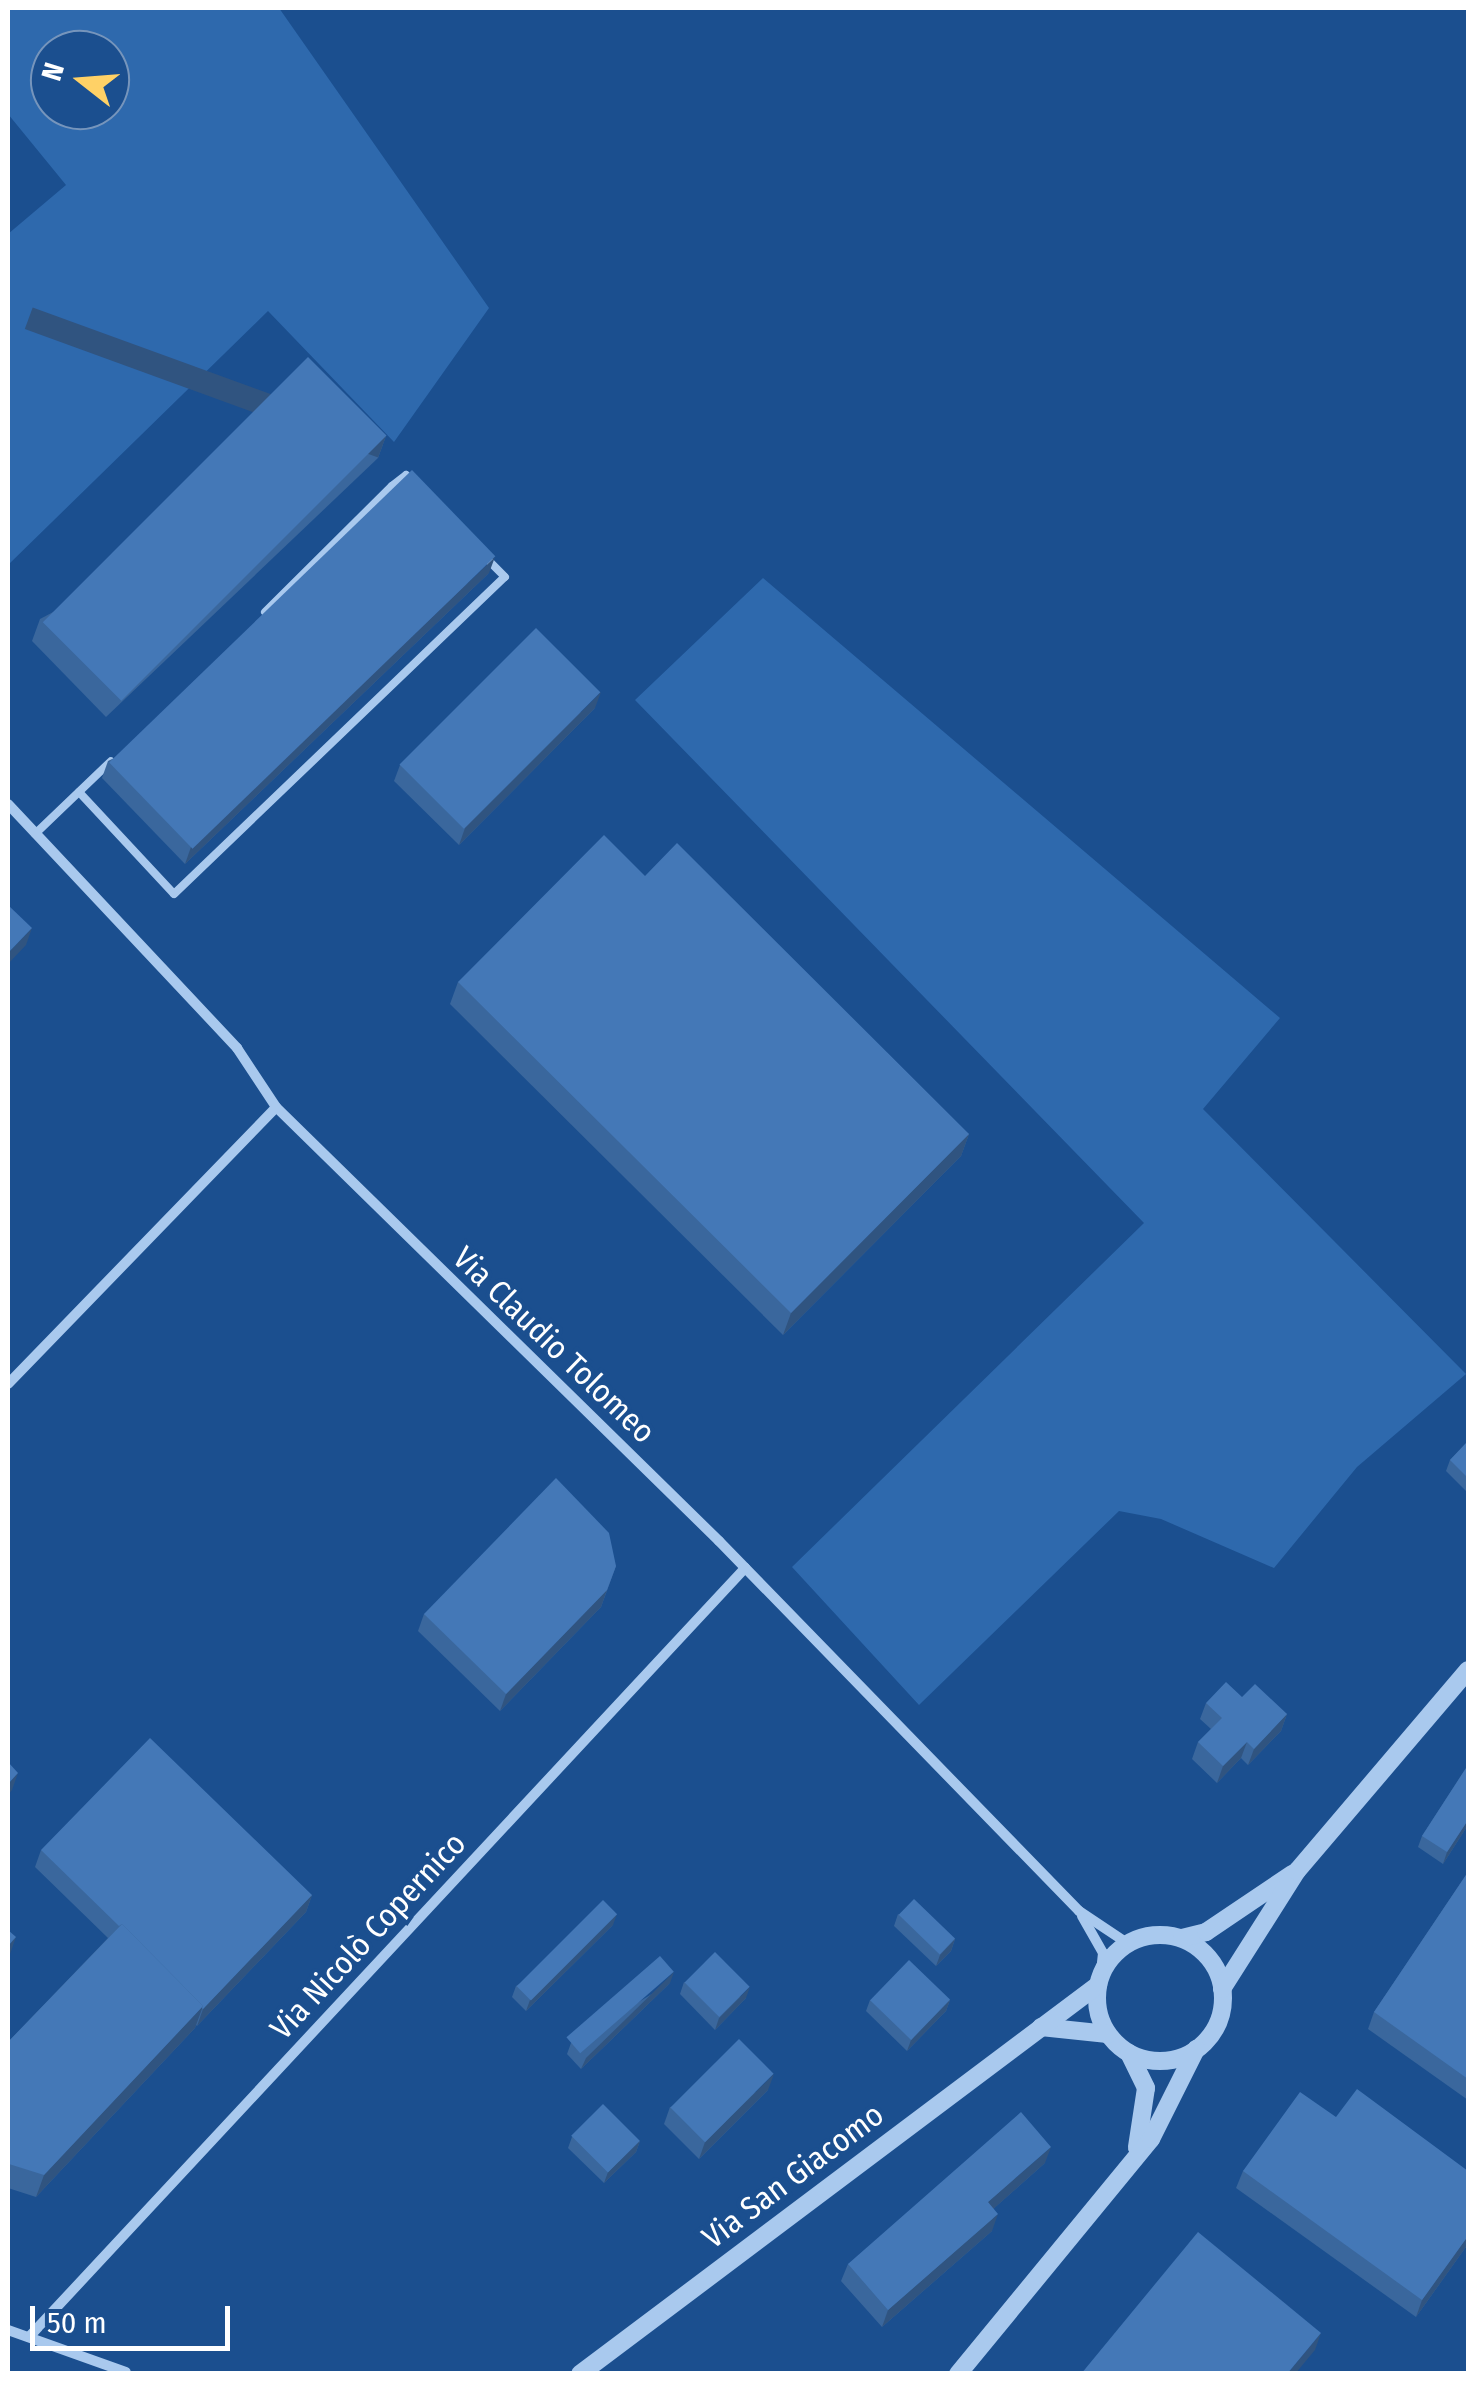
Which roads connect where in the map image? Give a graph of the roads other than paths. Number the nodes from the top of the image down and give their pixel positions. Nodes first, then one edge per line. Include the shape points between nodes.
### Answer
1 (418, 488) edge
2 (480, 552) edge
3 (257, 619) edge
4 (119, 753) edge
5 (79, 792) junction
6 (8, 804) edge
7 (35, 834) junction
8 (276, 1107) junction
9 (8, 1384) edge
10 (744, 1568) junction
11 (1468, 1670) edge
12 (1296, 1871) junction
13 (1080, 1910) junction
14 (1182, 1938) junction
15 (1127, 1944) junction
16 (1100, 1979) junction
17 (1222, 1989) junction
18 (1041, 2027) junction
19 (1108, 2034) junction
20 (1196, 2049) junction
21 (1130, 2053) junction
22 (1130, 2166) junction
23 (8, 2330) edge
24 (29, 2338) junction
25 (126, 2372) edge
26 (580, 2374) edge
27 (958, 2374) edge

1 - 3 lane via 406,476 392,486
2 - 5 lane via 505,577 174,894
4 - 5 lane
5 - 7 lane
6 - 7 street, Via Claudio Tolomeo
7 - 8 street, Via Claudio Tolomeo via 237,1048
8 - 9 street
8 - 10 street, Via Claudio Tolomeo
10 - 13 street, Via Claudio Tolomeo
10 - 24 street, Via Nicolò Copernico
11 - 12 street
12 - 14 street via 1206,1932
12 - 17 street
13 - 15 street, Via Claudio Tolomeo
13 - 16 street, Via Claudio Tolomeo via 1103,1953
14 - 15 street via 1154,1935
14 - 17 street via 1209,1958
15 - 16 street
16 - 18 street, Via San Giacomo
16 - 19 street
17 - 20 street via 1220,2017
18 - 19 street
18 - 26 street, Via San Giacomo
19 - 21 street
20 - 21 street via 1164,2061
20 - 22 street via 1151,2139
21 - 22 street via 1146,2088 1143,2129
22 - 27 street
23 - 24 street
24 - 25 street

